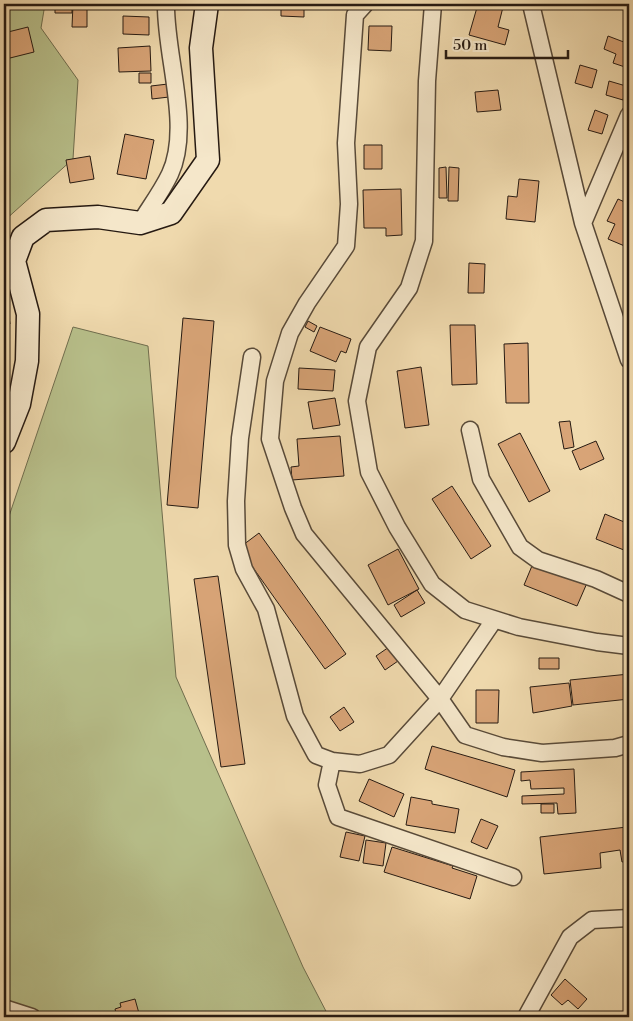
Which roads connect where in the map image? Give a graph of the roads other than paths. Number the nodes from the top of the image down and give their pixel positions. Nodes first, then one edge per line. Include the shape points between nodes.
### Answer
1 (166, 4) edge
2 (207, 4) edge
3 (365, 4) edge
4 (433, 4) edge
5 (530, 4) edge
6 (629, 115) edge
7 (140, 223) junction
8 (583, 223) junction
9 (252, 357) dead end
10 (629, 360) edge
11 (470, 430) dead end
12 (4, 442) edge
13 (629, 594) edge
14 (494, 620) junction
15 (629, 646) edge
16 (440, 699) junction
17 (629, 744) edge
18 (332, 762) junction
19 (513, 877) dead end
20 (629, 918) edge
21 (4, 1008) edge
22 (32, 1017) edge
23 (526, 1017) edge

1 - 7 street via 180,131 171,173
2 - 7 main road via 201,48 208,160 170,213
3 - 16 street via 355,15 346,143 349,204 346,246 290,333 275,380 270,439 304,534
4 - 14 street via 427,81 424,241 409,288 368,347 357,401 369,472 397,527 432,584 466,610
5 - 8 street
6 - 8 street
7 - 12 main road via 98,217 46,220 23,238 14,261 28,314 27,361 19,404
8 - 10 street
9 - 18 street via 240,438 237,545 244,569 266,609 295,716 316,755
11 - 13 street via 481,478 520,546 538,560 596,579
14 - 15 street
14 - 16 street
16 - 17 street via 465,735 504,747 542,753 615,748
16 - 18 street via 389,755 360,764
18 - 19 street via 327,785 338,817
20 - 23 street via 592,920 570,937
21 - 22 street

